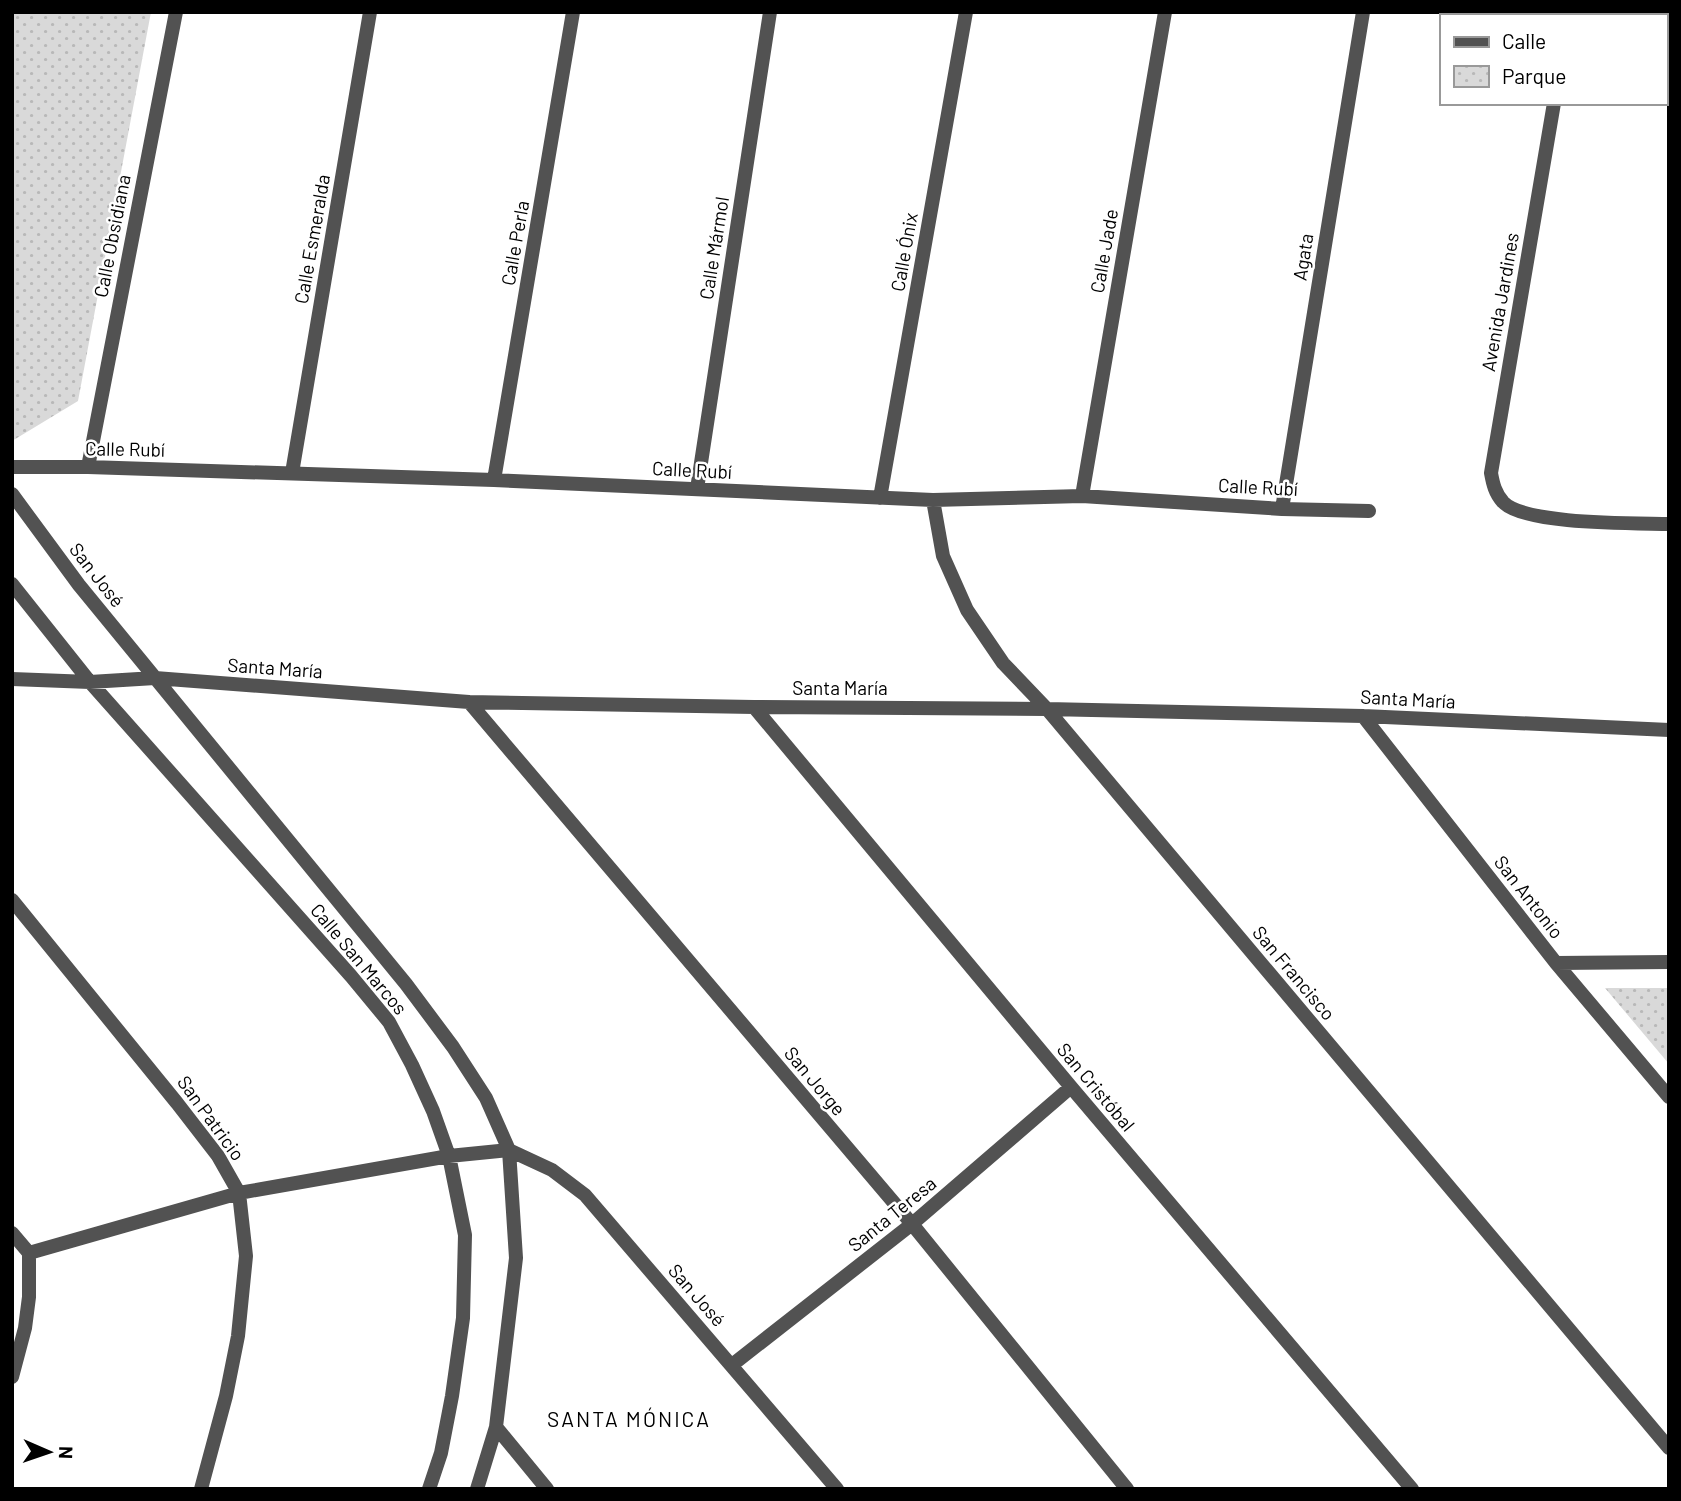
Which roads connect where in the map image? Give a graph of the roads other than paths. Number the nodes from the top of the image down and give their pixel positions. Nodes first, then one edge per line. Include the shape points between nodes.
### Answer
1 (176, 12) edge
2 (370, 12) edge
3 (573, 12) edge
4 (770, 12) edge
5 (966, 12) edge
6 (1165, 12) edge
7 (1363, 12) edge
8 (1553, 105) edge
9 (12, 467) edge
10 (88, 467) junction
11 (292, 473) junction
12 (494, 480) junction
13 (697, 489) junction
14 (12, 494) edge
15 (1082, 496) junction
16 (880, 498) junction
17 (933, 500) junction
18 (1282, 509) junction
19 (1369, 511) dead end
20 (1669, 524) edge
21 (12, 584) edge
22 (155, 678) junction
23 (12, 679) edge
24 (90, 682) junction
25 (469, 702) junction
26 (754, 707) junction
27 (1047, 709) junction
28 (1363, 716) junction
29 (1669, 730) edge
30 (12, 900) edge
31 (1669, 962) edge
32 (1556, 963) junction
33 (1071, 1087) junction
34 (1669, 1097) edge
35 (509, 1150) junction
36 (449, 1156) junction
37 (239, 1193) junction
38 (912, 1224) junction
39 (12, 1234) edge
40 (29, 1253) junction
41 (732, 1365) junction
42 (12, 1377) edge
43 (496, 1427) junction
44 (1669, 1448) edge
45 (201, 1489) edge
46 (429, 1489) edge
47 (477, 1489) edge
48 (547, 1489) edge
49 (837, 1489) edge
50 (1127, 1489) edge
51 (1412, 1489) edge

1 - 10 street, Calle Obsidiana
2 - 11 street, Calle Esmeralda
3 - 12 street, Calle Perla
4 - 13 street, Calle Mármol
5 - 16 street, Calle Ónix
6 - 15 street, Calle Jade
7 - 18 street, Agata
8 - 20 street, Avenida Jardines via 1491,473 1494,490 1514,510 1546,519
9 - 10 street, Calle Rubí
10 - 11 street, Calle Rubí
11 - 12 street, Calle Rubí
12 - 13 street, Calle Rubí
13 - 16 street, Calle Rubí
14 - 22 street, San José
15 - 17 street, Calle Rubí
15 - 18 street, Calle Rubí
16 - 17 street, Calle Rubí
17 - 27 street, San Francisco via 943,556 967,610 1003,663
18 - 19 street, Calle Rubí
21 - 24 street, Calle San Marcos
22 - 24 street, Santa María
22 - 25 street, Santa María
22 - 35 street, Calle San Marcos via 445,1037 486,1098
23 - 24 street, Santa María
24 - 36 street, Calle San Marcos via 388,1022 433,1111
25 - 26 street, Santa María
25 - 38 street, San Jorge
26 - 27 street, Santa María
26 - 33 street, San Cristóbal
27 - 28 street, Santa María
27 - 44 street, San Francisco
28 - 29 street, Santa María
28 - 32 street, San Antonio
30 - 37 street, San Patricio via 177,1103 218,1156
31 - 32 street
32 - 34 street, San Antonio
33 - 38 street, Santa Teresa
33 - 51 street, San Cristóbal
35 - 36 street
35 - 41 street, San José via 552,1170 585,1195
35 - 43 street, Calle San Marcos via 516,1258
36 - 37 street
36 - 46 street, Calle San Marcos via 465,1235 463,1318 450,1407
37 - 40 street
37 - 45 street, San Patricio via 246,1256 238,1336
38 - 41 street, Santa Teresa
38 - 50 street, San Jorge
39 - 40 street
40 - 42 street via 25,1328
41 - 49 street, San José
43 - 47 street, Calle San Marcos
43 - 48 street

